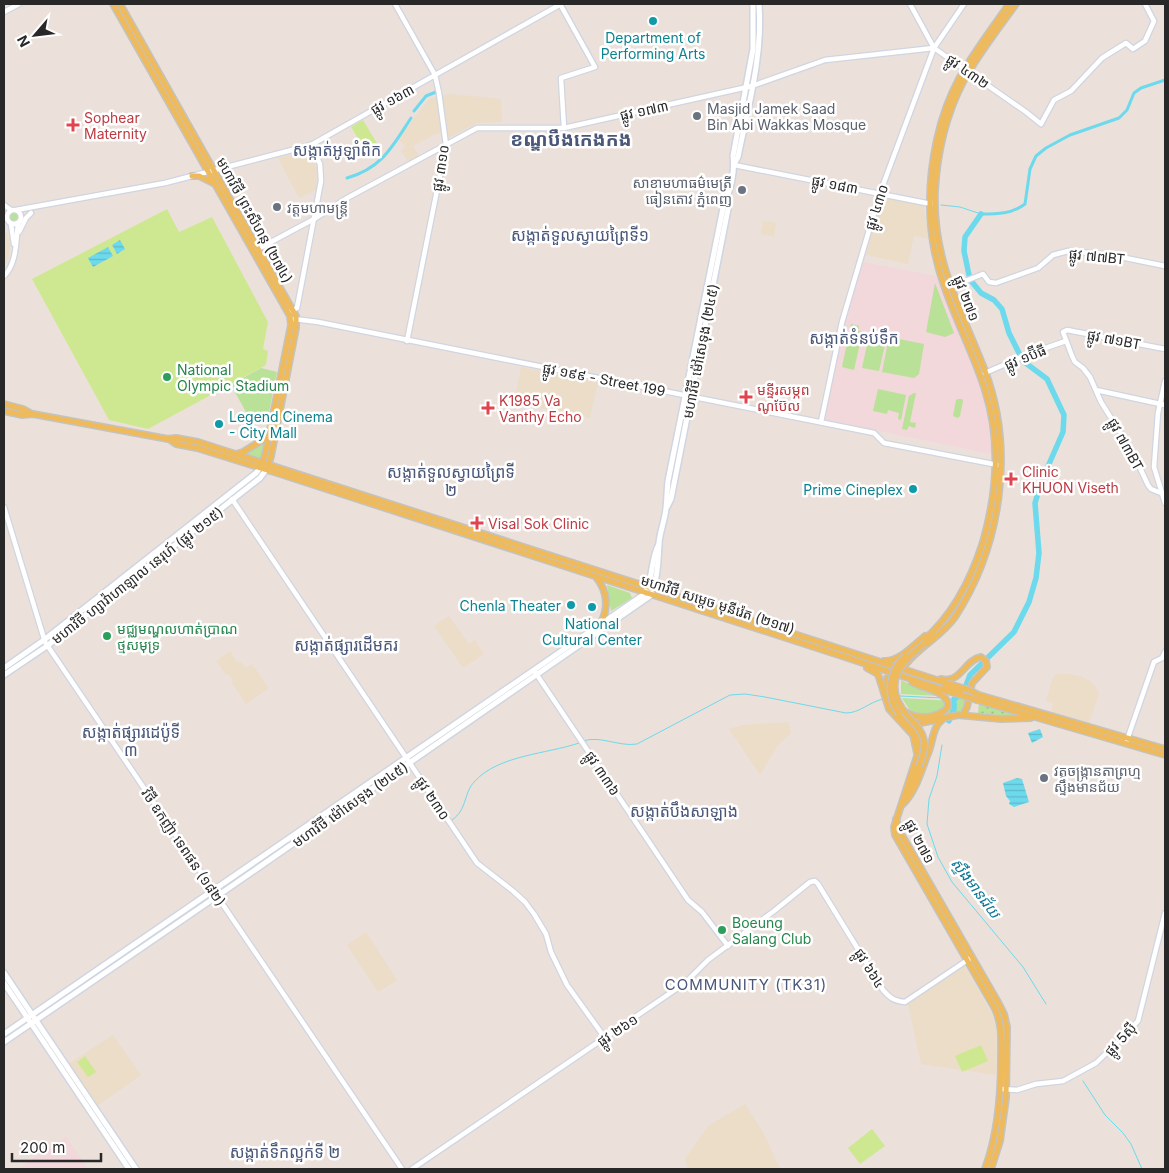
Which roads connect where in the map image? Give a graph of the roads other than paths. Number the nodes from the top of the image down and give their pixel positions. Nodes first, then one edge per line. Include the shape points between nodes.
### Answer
1 (19, 4) edge
2 (113, 4) edge
3 (120, 4) edge
4 (395, 4) edge
5 (560, 4) edge
6 (753, 4) edge
7 (759, 4) edge
8 (910, 4) edge
9 (964, 4) edge
10 (1009, 4) edge
11 (1016, 4) edge
12 (1145, 4) edge
13 (4, 12) edge
14 (934, 48) junction
15 (967, 70) junction
16 (435, 75) junction
17 (752, 86) junction
18 (746, 88) junction
19 (743, 119) junction
20 (564, 128) junction
21 (310, 145) junction
22 (446, 145) junction
23 (734, 164) junction
24 (214, 170) junction
25 (208, 172) junction
26 (192, 176) junction
27 (216, 185) junction
28 (880, 193) junction
29 (933, 203) junction
30 (4, 205) edge
31 (41, 206) junction
32 (14, 210) junction
33 (31, 213) junction
34 (5, 215) edge
35 (21, 218) junction
36 (314, 219) junction
37 (18, 223) junction
38 (11, 224) junction
39 (16, 240) junction
40 (15, 248) junction
41 (258, 249) junction
42 (1165, 266) edge
43 (4, 276) edge
44 (950, 286) junction
45 (290, 311) junction
46 (293, 319) junction
47 (1064, 332) joint
48 (406, 341) junction
49 (1066, 342) junction
50 (1165, 349) edge
51 (985, 373) junction
52 (1165, 381) edge
53 (1096, 390) junction
54 (688, 396) junction
55 (4, 403) edge
56 (1163, 404) edge
57 (4, 411) edge
58 (33, 414) junction
59 (821, 422) junction
60 (269, 436) junction
61 (168, 439) junction
62 (236, 454) junction
63 (999, 465) junction
64 (264, 466) junction
65 (1161, 493) junction
66 (232, 499) junction
67 (1165, 503) edge
68 (4, 507) edge
69 (595, 576) junction
70 (649, 590) junction
71 (957, 607) junction
72 (600, 625) junction
73 (46, 643) junction
74 (1165, 652) edge
75 (851, 659) junction
76 (878, 661) junction
77 (4, 668) edge
78 (902, 672) dead end
79 (912, 672) junction
80 (535, 673) junction
81 (4, 675) edge
82 (887, 678) dead end
83 (929, 678) junction
84 (943, 688) junction
85 (978, 698) junction
86 (901, 715) junction
87 (961, 715) junction
88 (946, 718) junction
89 (1037, 718) junction
90 (1127, 741) junction
91 (1165, 749) edge
92 (1165, 755) edge
93 (408, 760) junction
94 (917, 764) junction
95 (901, 806) junction
96 (814, 881) joint
97 (213, 891) junction
98 (217, 896) junction
99 (1165, 913) edge
100 (728, 946) junction
101 (969, 958) junction
102 (4, 973) edge
103 (4, 984) edge
104 (31, 1019) junction
105 (4, 1034) edge
106 (604, 1038) junction
107 (4, 1042) edge
108 (1004, 1090) junction
109 (129, 1169) edge
110 (136, 1169) edge
111 (402, 1169) edge
112 (412, 1169) edge
113 (985, 1169) edge
114 (991, 1169) edge

1 - 13 street
2 - 25 main road, មហាវិថី ព្រះសីហនុ (២៧៤)
3 - 24 main road, មហាវិថី ព្រះសីហនុ (២៧៤)
4 - 16 street, ផ្លូវ ៣១០
5 - 16 street, ផ្លូវ ១៦៣
5 - 20 street via 595,67 561,78
6 - 18 main road, មហាវិថី ម៉ៅសេទុង (២៤៥) via 754,44
7 - 17 main road, មហាវិថី ម៉ៅសេទុង (២៤៥) via 759,50
8 - 14 street, ផ្លូវ ៤៣២
9 - 14 street, ផ្លូវ ៤៣០
10 - 15 main road, ផ្លូវ ២៧១
11 - 15 main road, ផ្លូវ ២៧១
12 - 15 street, ផ្លូវ ៤៣២ via 1154,21 1145,42 1133,49 1126,42 1108,53 1071,91 1054,100 1041,124
14 - 15 street, ផ្លូវ ៤៣២
14 - 17 street, ផ្លូវ ១៧៣ via 826,60
14 - 28 street, ផ្លូវ ៤៣០
15 - 29 main road, ផ្លូវ ២៧១ via 951,96 939,132 933,160
16 - 21 street, ផ្លូវ ១៦៣
16 - 22 street, ផ្លូវ ៣១០
17 - 18 street, ផ្លូវ ១៧៣
17 - 19 main road, មហាវិថី ម៉ៅសេទុង (២៤៥)
18 - 19 main road, មហាវិថី ម៉ៅសេទុង (២៤៥)
18 - 20 street, ផ្លូវ ១៧៣
19 - 23 main road, មហាវិថី ម៉ៅសេទុង (២៤៥) via 738,157
20 - 22 street, ផ្លូវ ១៧៣ via 480,128
21 - 24 street, ផ្លូវ ១៦៣
21 - 36 street via 320,164 321,175
22 - 36 street, ផ្លូវ ១៧៣
22 - 48 street, ផ្លូវ ៣១០
23 - 28 street, ផ្លូវ ១៨៣
23 - 54 main road, មហាវិថី ម៉ៅសេទុង (២៤៥)
24 - 25 street, ផ្លូវ ១៦៣
24 - 41 main road, មហាវិថី ព្រះសីហនុ (២៧៤)
25 - 26 street, ផ្លូវ ១៦៣
25 - 27 main road, មហាវិថី ព្រះសីហនុ (២៧៤)
26 - 27 main road
26 - 31 street, ផ្លូវ ១៦៣
27 - 45 main road, មហាវិថី ព្រះសីហនុ (២៧៤)
28 - 29 street, ផ្លូវ ១៨៣
28 - 59 street, ផ្លូវ ៤៣០ via 842,322
29 - 44 main road, ផ្លូវ ២៧១
29 - 63 main road, ផ្លូវ ២៧១ via 932,229 940,273 989,402
30 - 32 street
31 - 32 street, ផ្លូវ ១៦៣
31 - 33 street
32 - 34 street
32 - 35 street via 20,213
33 - 35 street
33 - 39 street via 21,225
34 - 38 street
35 - 37 street
36 - 41 street, ផ្លូវ ១៧៣
36 - 45 street via 297,308
37 - 38 street
37 - 39 street
38 - 40 street
39 - 40 street
40 - 43 street via 12,265
41 - 45 main road, មហាវិថី ព្រះសីហនុ (២៧៤)
42 - 44 street, ផ្លូវ ៧៧BT via 1068,251 1054,255 1038,268 996,283 982,274
44 - 51 main road, ផ្លូវ ២៧១
45 - 46 main road, មហាវិថី ព្រះសីហនុ (២៧៤)
46 - 48 street, ផ្លូវ ១៩៩ - Street 199
46 - 60 main road, មហាវិថី ព្រះសីហនុ (២៧៤)
46 - 64 main road, មហាវិថី ព្រះសីហនុ (២៧៤) via 296,328
47 - 49 street, ផ្លូវ ៧៣BT
47 - 50 street, ផ្លូវ ៧១BT
48 - 54 street, ផ្លូវ ១៩៩ - Street 199
49 - 51 street, ផ្លូវ ១ប៊ីធី via 1030,353
49 - 53 street, ផ្លូវ ៧៣BT via 1075,362 1090,377
51 - 63 main road, ផ្លូវ ២៧១ via 996,411
52 - 56 street
53 - 56 street
53 - 65 street, ផ្លូវ ៧៣BT via 1151,490
54 - 59 street, ផ្លូវ ១៩៩ - Street 199
54 - 70 main road, មហាវិថី ម៉ៅសេទុង (២៤៥) via 667,489 660,553
55 - 58 main road
56 - 65 street via 1154,466
57 - 58 main road
58 - 61 main road
59 - 63 street, ផ្លូវ ១៩៩ - Street 199 via 874,432 884,443
60 - 62 main road
60 - 64 main road, មហាវិថី ព្រះសីហនុ (២៧៤)
61 - 62 main road via 198,442
61 - 64 main road via 176,444
62 - 64 main road
63 - 71 main road, ផ្លូវ ២៧១ via 982,546
64 - 66 main road, មហាវិថី ហ្សាវ៉ាហាឡាល នេរុហ៍ (ផ្លូវ ២១៥) via 260,478
64 - 69 main road, មហាវិថី សម្តេច មុនីរ៉េត (២១៧)
64 - 70 main road, មហាវិថី សម្តេច មុនីរ៉េត (២១៧)
64 - 73 main road, មហាវិថី ហ្សាវ៉ាហាឡាល នេរុហ៍ (ផ្លូវ ២១៥)
65 - 67 street
66 - 73 main road, មហាវិថី ហ្សាវ៉ាហាឡាល នេរុហ៍ (ផ្លូវ ២១៥)
66 - 93 street, ផ្លូវ ២៣០
68 - 73 street, វិថី ឧកញ៉ា ទេពផន (១៨២)
69 - 70 main road, មហាវិថី សម្តេច មុនីរ៉េត (២១៧)
69 - 72 main road via 606,598 606,612
70 - 72 main road, មហាវិថី ម៉ៅសេទុង (២៤៥)
70 - 75 main road, មហាវិថី សម្តេច មុនីរ៉េត (២១៧)
70 - 76 main road, មហាវិថី សម្តេច មុនីរ៉េត (២១៧)
70 - 80 main road, មហាវិថី ម៉ៅសេទុង (២៤៥) via 647,599
71 - 76 main road via 898,658
71 - 79 main road via 956,616 944,630 908,662 906,667
71 - 86 main road, bridge via 937,633 904,662 896,676 896,696
72 - 80 main road, មហាវិថី ម៉ៅសេទុង (២៤៥)
73 - 77 main road, មហាវិថី ហ្សាវ៉ាហាឡាល នេរុហ៍ (ផ្លូវ ២១៥)
73 - 81 main road, មហាវិថី ហ្សាវ៉ាហាឡាល នេរុហ៍ (ផ្លូវ ២១៥)
73 - 97 street, វិថី ឧកញ៉ា ទេពផន (១៨២)
74 - 90 street via 1154,662
75 - 84 main road, មហាវិថី សម្តេច មុនីរ៉េត (២១៧)
75 - 86 main road via 878,674 887,706 892,714
76 - 79 main road, មហាវិថី សម្តេច មុនីរ៉េត (២១៧)
78 - 84 main road
79 - 83 main road, មហាវិថី សម្តេច មុនីរ៉េត (២១៧)
80 - 93 main road, មហាវិថី ម៉ៅសេទុង (២៤៥)
80 - 100 street, ផ្លូវ ៣៣៦ via 688,900 702,912
82 - 86 main road via 888,700
83 - 84 main road, មហាវិថី សម្តេច មុនីរ៉េត (២១៧)
83 - 87 main road via 954,678 975,658 986,660 987,666 972,683
84 - 85 main road, មហាវិថី សម្តេច មុនីរ៉េត (២១៧), bridge
84 - 86 main road via 947,703 940,714 923,717
85 - 89 main road, មហាវិថី សម្តេច មុនីរ៉េត (២១៧)
85 - 90 main road, មហាវិថី សម្តេច មុនីរ៉េត (២១៧)
86 - 88 main road via 917,724
86 - 94 main road via 915,740
86 - 94 main road, bridge via 918,727 924,739 924,751
87 - 88 main road
87 - 89 main road
88 - 95 main road via 936,726 910,797
89 - 90 main road, មហាវិថី សម្តេច មុនីរ៉េត (២១៧)
90 - 91 main road, មហាវិថី សម្តេច មុនីរ៉េត (២១៧)
90 - 92 main road, មហាវិថី សម្តេច មុនីរ៉េត (២១៧)
93 - 97 main road, មហាវិថី ម៉ៅសេទុង (២៤៥)
93 - 98 main road, មហាវិថី ម៉ៅសេទុង (២៤៥)
93 - 106 street, ផ្លូវ ២៣០ via 477,863 514,891 534,914 567,985
94 - 95 main road
95 - 101 main road, ផ្លូវ ២៧១ via 894,827 895,835
96 - 100 street, ផ្លូវ ២៦១
96 - 101 street, ផ្លូវ ៦៦៤ via 890,998 896,1001 904,1002
97 - 98 street, វិថី ឧកញ៉ា ទេពផន (១៨២)
97 - 104 main road, មហាវិថី ម៉ៅសេទុង (២៤៥)
98 - 104 main road, មហាវិថី ម៉ៅសេទុង (២៤៥)
98 - 111 street, វិថី ឧកញ៉ា ទេពផន (១៨២)
99 - 108 street, ផ្លូវ 5ស៊ី via 1138,1021 1096,1063 1062,1081
100 - 106 street, ផ្លូវ ២៦១ via 685,983
101 - 108 main road, ផ្លូវ ២៧១ via 999,1016
102 - 104 main road
103 - 104 main road
104 - 105 main road, មហាវិថី ម៉ៅសេទុង (២៤៥)
104 - 107 main road, មហាវិថី ម៉ៅសេទុង (២៤៥)
104 - 109 main road
104 - 110 main road
106 - 112 street, ផ្លូវ ២៦១
108 - 113 main road, ផ្លូវ ២៧១
108 - 114 main road, ផ្លូវ ២៧១ via 1000,1141

